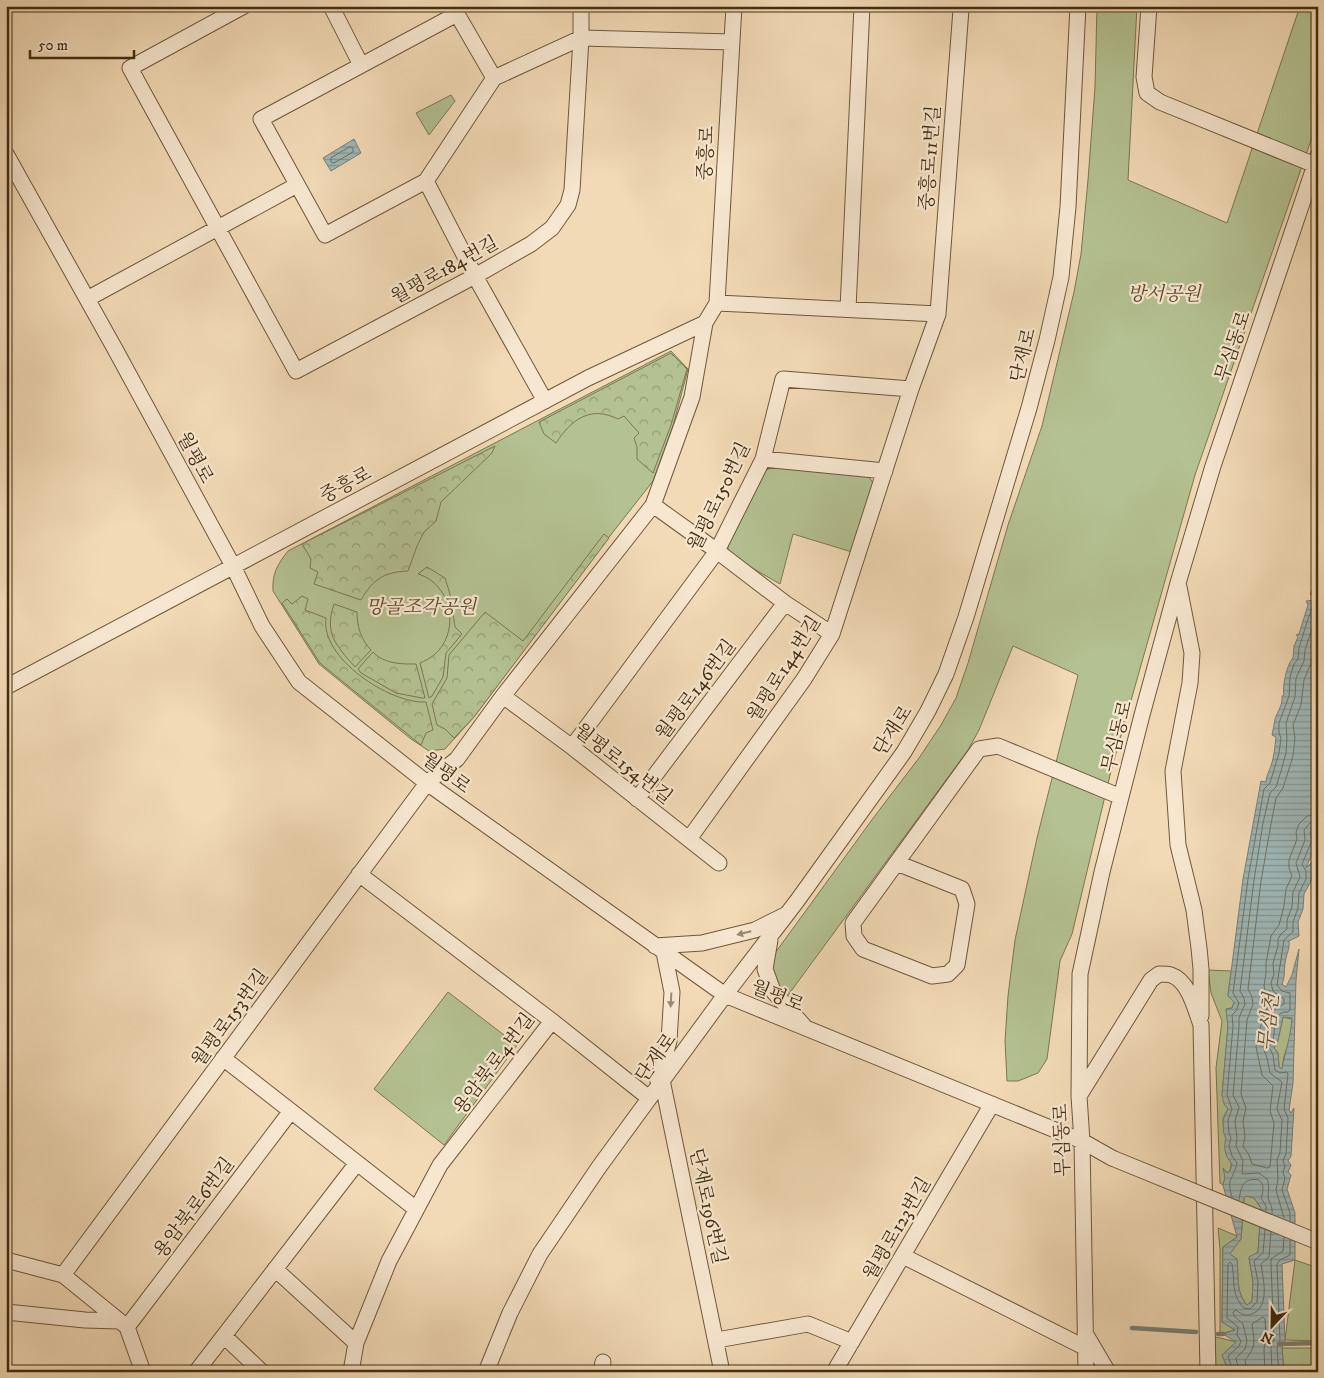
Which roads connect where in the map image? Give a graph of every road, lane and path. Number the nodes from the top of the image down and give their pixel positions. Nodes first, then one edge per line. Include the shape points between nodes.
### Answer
1 (244, 6) edge
2 (331, 6) edge
3 (581, 6) edge
4 (734, 6) edge
5 (862, 6) edge
6 (958, 6) edge
7 (1078, 6) edge
8 (1149, 6) edge
9 (581, 38) junction
10 (732, 42) junction
11 (361, 65) junction
12 (494, 78) junction
13 (6, 154) edge
14 (1316, 160) edge
15 (426, 181) junction
16 (297, 185) junction
17 (218, 228) junction
18 (475, 276) junction
19 (87, 299) junction
20 (717, 303) junction
21 (848, 309) junction
22 (938, 314) junction
23 (705, 323) junction
24 (911, 388) junction
25 (546, 401) junction
26 (763, 459) junction
27 (885, 471) junction
28 (653, 505) junction
29 (717, 550) junction
30 (233, 566) junction
31 (1178, 584) junction
32 (785, 603) junction
33 (832, 634) junction
34 (6, 687) edge
35 (503, 696) junction
36 (572, 747) junction
37 (428, 783) junction
38 (1121, 797) junction
39 (637, 799) junction
40 (689, 839) junction
41 (718, 863) dead end
42 (897, 863) junction
43 (359, 874) junction
44 (788, 913) junction
45 (770, 936) junction
46 (660, 949) junction
47 (725, 995) junction
48 (552, 1021) junction
49 (1201, 1025) junction
50 (807, 1029) junction
51 (223, 1058) junction
52 (656, 1089) junction
53 (1079, 1096) junction
54 (992, 1104) junction
55 (291, 1111) junction
56 (1082, 1141) junction
57 (357, 1163) junction
58 (416, 1209) junction
59 (1318, 1242) edge
60 (903, 1256) junction
61 (6, 1260) edge
62 (275, 1269) junction
63 (63, 1275) junction
64 (6, 1312) edge
65 (123, 1324) junction
66 (224, 1336) junction
67 (1084, 1339) junction
68 (717, 1340) junction
69 (852, 1342) junction
70 (356, 1343) junction
71 (488, 1371) edge
72 (143, 1372) edge
73 (196, 1372) edge
74 (262, 1372) edge
75 (350, 1372) edge
76 (722, 1372) edge
77 (834, 1372) edge
78 (1086, 1372) edge
79 (1108, 1372) edge
80 (1208, 1372) edge

1 - 17 street, 월평로184번길 via 130,68
2 - 11 street
3 - 9 street, 월평로184번길
4 - 10 street, 중흥로
5 - 21 street
6 - 22 street, 중흥로11번길 via 961,8
7 - 44 street, 단재로 via 1068,207 1061,277 1047,340 966,617 946,674 904,752
8 - 14 street via 1144,76 1147,93 1160,102
9 - 10 street
9 - 12 street
9 - 18 street, 월평로184번길 via 572,190 568,205 552,228
10 - 20 street, 중흥로
11 - 12 street via 457,14
11 - 16 street via 261,119
12 - 15 street
13 - 19 street, 월평로
14 - 31 street, 무심동로 via 1213,466
15 - 16 street via 325,234
15 - 18 street
16 - 17 street
17 - 18 street, 월평로184번길 via 296,372
17 - 19 street
18 - 25 street
19 - 30 street, 월평로
20 - 21 street
20 - 23 street
21 - 22 street
22 - 24 street, 월평로144번길
23 - 25 street, 중흥로
23 - 28 street, 월평로153번길 via 692,397
24 - 26 street, 월평로150번길 via 783,379
24 - 27 street, 월평로144번길
25 - 30 street, 중흥로
26 - 27 street
26 - 29 street, 월평로150번길
27 - 33 street, 월평로144번길
28 - 29 street
28 - 35 street, 월평로153번길
29 - 32 street
29 - 36 street, 월평로150번길
30 - 34 street, 중흥로
30 - 37 street, 월평로 via 262,626 299,682
31 - 38 street, 무심동로
31 - 49 street via 1192,653 1190,683 1173,771 1178,845 1194,910 1201,969
32 - 33 street
32 - 39 street, 월평로146번길
33 - 40 street, 월평로144번길 via 804,679
35 - 36 street, 월평로154번길
35 - 37 street, 월평로153번길 via 457,759
36 - 39 street, 월평로154번길
37 - 43 street, 월평로153번길
37 - 46 street, 월평로
38 - 42 street via 998,746 978,749
38 - 53 street, 무심동로 via 1080,974
39 - 40 street, 월평로154번길
40 - 41 street, 월평로154번길
42 - 42 street via 853,923 854,936 863,948 906,966 932,976 948,974 958,957 966,904 962,890
43 - 48 street, 용암북로4번길
43 - 51 street, 월평로153번길
44 - 45 street, 단재로
44 -> 46 street via 755,930
45 - 47 street, 단재로
45 - 50 street via 765,969 773,991
46 - 47 street, 월평로
46 -> 52 street via 672,992 669,1041
47 - 50 street, 월평로
47 - 52 street, 단재로
48 - 52 street
48 - 58 street, 용암북로4번길 via 440,1165
49 - 53 street via 1187,989 1172,975 1159,974 1151,980
49 - 80 street
50 - 54 street, 월평로
51 - 55 street
51 - 63 street, 월평로153번길
52 - 68 street, 단재로196번길
52 - 71 street, 단재로 via 540,1254 510,1313
53 - 56 street, 무심동로
54 - 56 street, 월평로
54 - 60 street, 월평로123번길
55 - 57 street
55 - 65 street, 용암북로6번길
56 - 59 street, 월평로, bridge via 1112,1158
56 - 67 street, 무심동로
57 - 58 street
57 - 62 street
58 - 70 street, 용암북로4번길 via 389,1261
60 - 67 street
60 - 69 street, 월평로123번길
61 - 63 street
62 - 66 street
62 - 70 street
63 - 65 street
64 - 65 street
65 - 72 street
66 - 73 street
66 - 74 street
67 - 78 street, 무심동로
67 - 79 street
68 - 69 street via 808,1324
68 - 76 street, 단재로196번길
69 - 77 street, 월평로123번길
70 - 75 street, 용암북로4번길

